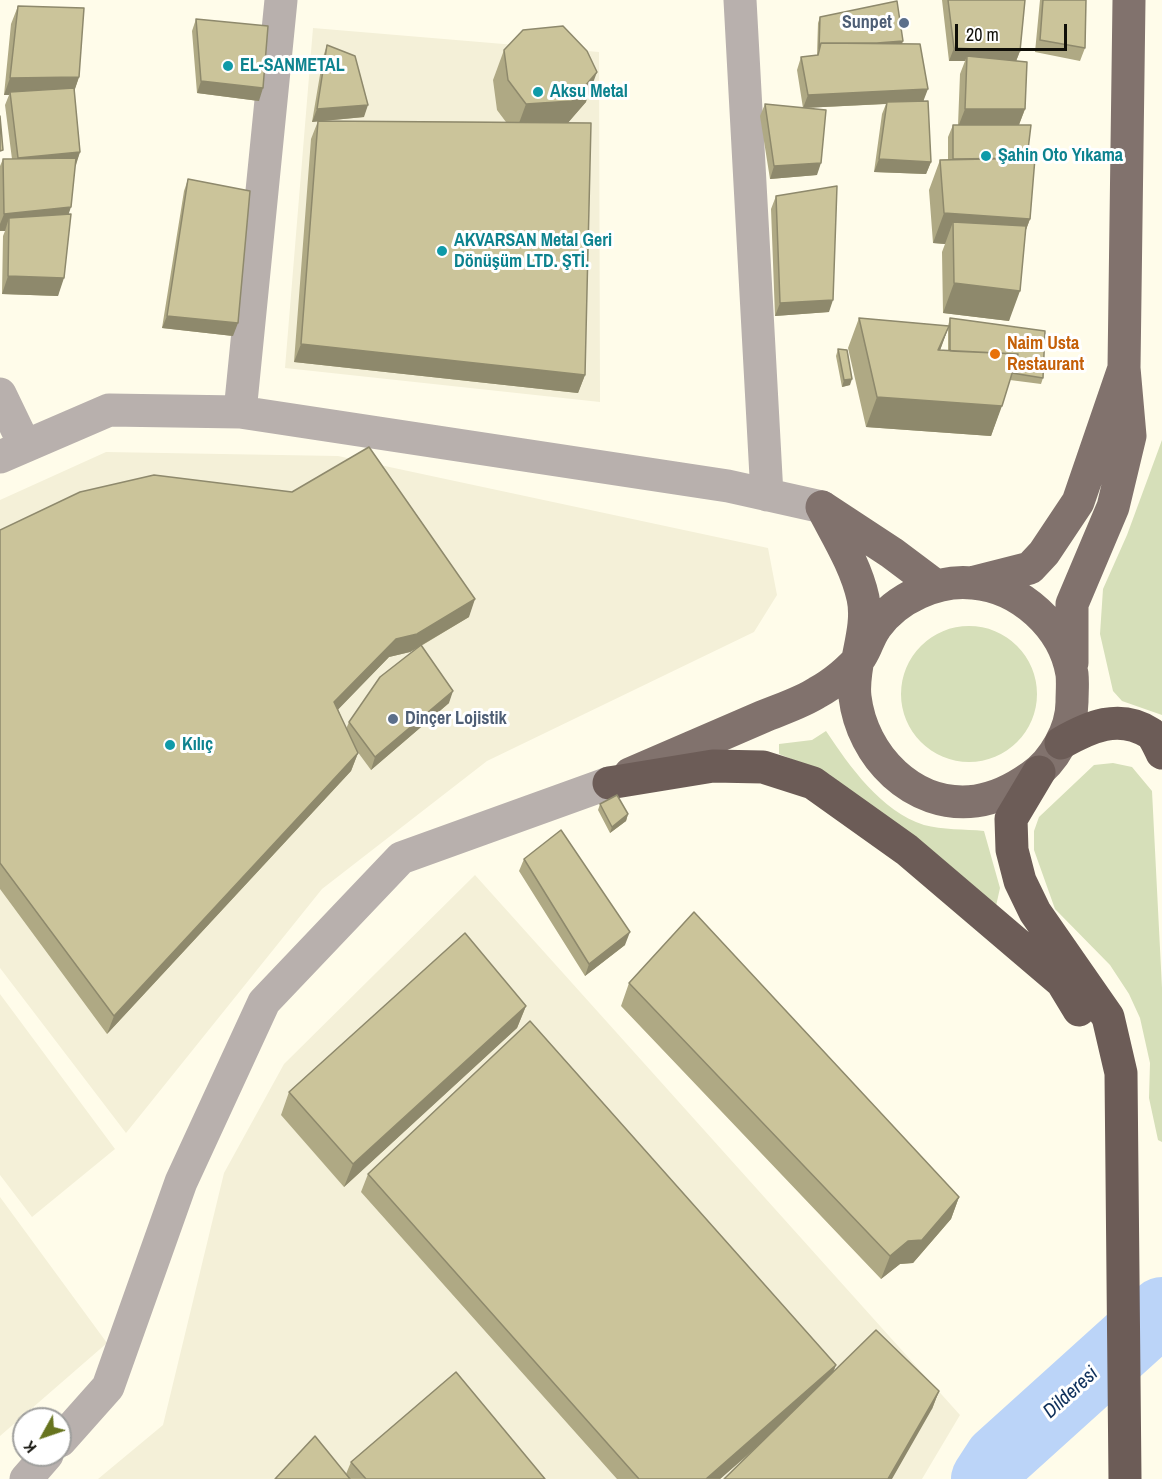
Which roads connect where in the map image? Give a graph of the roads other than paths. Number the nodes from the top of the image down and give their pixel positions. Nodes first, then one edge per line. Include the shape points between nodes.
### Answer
1 (281, 0) edge
2 (740, 0) edge
3 (1128, 0) edge
4 (1124, 369) junction
5 (0, 394) edge
6 (240, 412) junction
7 (13, 451) edge
8 (767, 495) junction
9 (822, 507) junction
10 (972, 582) junction
11 (936, 586) junction
12 (860, 658) junction
13 (1072, 674) junction
14 (1061, 743) junction
15 (1162, 753) edge
16 (1039, 772) junction
17 (609, 783) junction
18 (1120, 1180) junction
19 (72, 1428) edge
20 (36, 1467) edge
21 (26, 1479) edge
22 (1125, 1479) edge

1 - 6 street
2 - 8 street
3 - 4 main road
4 - 10 main road via 1078,502 1044,553 1030,568
4 - 13 main road via 1130,436 1113,507 1072,604
5 - 7 street
6 - 7 street via 108,410
6 - 8 street
8 - 9 street
9 - 11 main road
9 - 12 main road via 856,573 864,601
10 - 11 main road
10 - 13 main road via 1007,591 1038,611 1060,640
11 - 12 main road via 902,601 889,613 876,626
12 - 16 main road via 854,694 861,729 879,761 906,785 940,799 975,801 1010,792
12 - 17 main road via 819,692
13 - 14 main road via 1072,710
14 - 15 highway via 1089,727 1122,722 1152,734
14 - 16 main road
16 - 18 highway via 1011,819 1012,850 1020,881 1035,912 1108,1017 1121,1073
17 - 18 highway via 713,766 763,767 813,783 907,850 1062,982 1091,1030
17 - 19 street via 401,858 264,1002 181,1182 108,1387
18 - 22 highway
20 - 21 street

